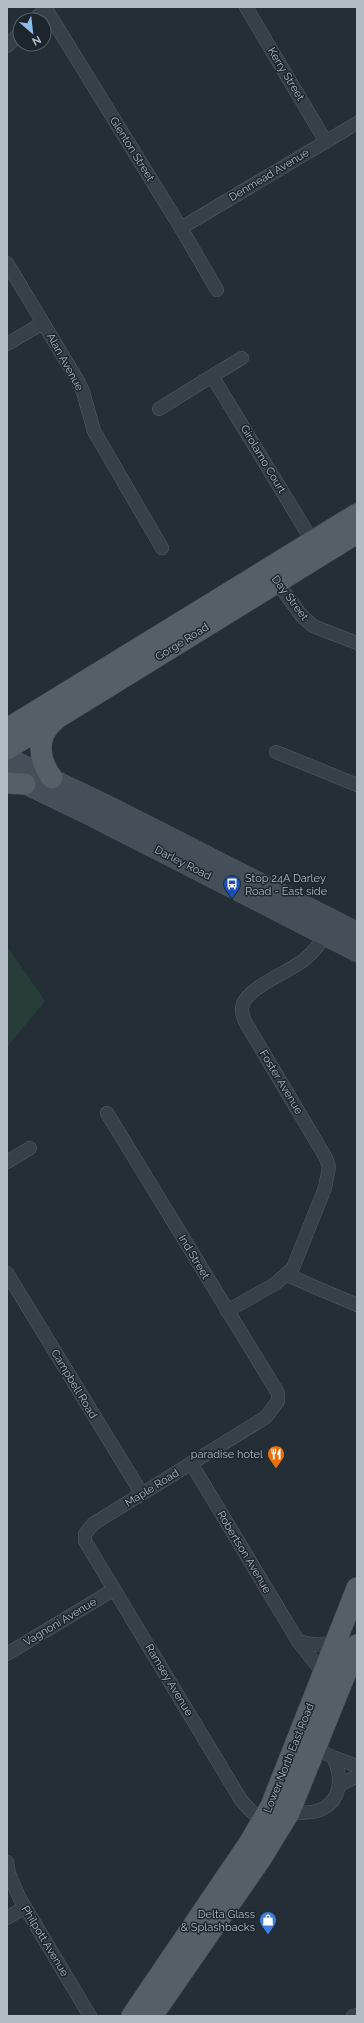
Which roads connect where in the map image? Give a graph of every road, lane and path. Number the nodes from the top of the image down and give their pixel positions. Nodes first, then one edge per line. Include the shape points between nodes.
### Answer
1 (47, 8) edge
2 (250, 8) edge
3 (357, 123) edge
4 (326, 142) junction
5 (181, 228) junction
6 (7, 263) edge
7 (217, 290) dead end
8 (43, 323) junction
9 (7, 344) edge
10 (242, 358) dead end
11 (212, 376) junction
12 (159, 409) dead end
13 (357, 514) edge
14 (357, 533) edge
15 (313, 542) junction
16 (162, 548) dead end
17 (273, 576) junction
18 (357, 643) edge
19 (58, 718) junction
20 (9, 727) edge
21 (7, 749) edge
22 (276, 752) dead end
23 (7, 757) edge
24 (52, 778) junction
25 (13, 781) edge
26 (357, 785) edge
27 (328, 927) junction
28 (357, 932) edge
29 (357, 952) edge
30 (106, 1113) dead end
31 (30, 1148) dead end
32 (7, 1162) edge
33 (7, 1273) edge
34 (287, 1275) junction
35 (357, 1305) edge
36 (227, 1311) junction
37 (278, 1401) joint
38 (191, 1463) junction
39 (142, 1494) junction
40 (85, 1534) joint
41 (357, 1588) edge
42 (113, 1590) junction
43 (337, 1640) junction
44 (298, 1641) junction
45 (357, 1645) edge
46 (7, 1654) edge
47 (324, 1670) junction
48 (344, 1678) junction
49 (324, 1753) junction
50 (357, 1766) edge
51 (357, 1776) edge
52 (282, 1780) junction
53 (340, 1785) junction
54 (289, 1813) junction
55 (263, 1820) junction
56 (7, 1862) edge
57 (25, 1907) junction
58 (7, 1918) edge
59 (357, 2015) edge
60 (90, 2016) edge
61 (132, 2016) edge
62 (152, 2016) edge
63 (353, 2016) edge

1 - 5 street, Glenton Street
2 - 4 street, Kerry Street
3 - 4 street, Denmead Avenue
4 - 5 street, Denmead Avenue
5 - 7 street, Glenton Street
6 - 8 street, Alan Avenue
8 - 9 street
8 - 16 street, Alan Avenue via 78,381 94,431
10 - 11 street
11 - 12 street
11 - 15 street, Girolamo Court
13 - 15 main road, Gorge Road
14 - 17 main road, Gorge Road
15 - 17 main road, Gorge Road
17 - 18 street, Day Street via 301,615 313,626
17 - 19 main road, Gorge Road
17 - 20 main road, Gorge Road
19 - 21 main road, Gorge Road
19 - 24 main road via 46,731 41,745 43,764
22 - 26 street
23 - 24 main road, Darley Road
24 - 27 main road, Darley Road
25 - 27 main road, Darley Road
27 - 28 main road, Darley Road
27 - 29 main road, Darley Road
27 - 34 street, Foster Avenue via 316,950 250,994 243,1004 242,1012 250,1030 324,1153 329,1167 325,1188 293,1268
30 - 36 street, Ind Street
31 - 32 street
33 - 39 street, Campbell Road
34 - 35 street
34 - 36 street
36 - 37 street, Ind Street via 278,1393
37 - 38 street, Maple Road via 266,1417
38 - 39 street, Maple Road
38 - 44 street, Robertson Avenue
39 - 40 street, Maple Road via 93,1524
40 - 42 street, Ramsey Avenue via 88,1548
41 - 43 main road, Lower North East Road
42 - 46 street, Vagnoni Avenue
42 - 55 street, Ramsey Avenue via 241,1800
43 - 44 street via 316,1646
43 - 47 main road, Lower North East Road
44 - 47 street, Robertson Avenue
45 - 48 main road, Lower North East Road
47 - 48 street, Robertson Avenue
47 - 52 main road, Lower North East Road
48 - 49 main road, Lower North East Road
49 - 50 street
49 - 53 street via 339,1770
49 - 54 main road, Lower North East Road
51 - 53 street
52 - 54 main road
52 - 55 main road, Lower North East Road
53 - 54 street via 333,1800 322,1808 309,1812
54 - 62 main road, Lower North East Road via 260,1860
55 - 61 main road, Lower North East Road
56 - 57 street, Philpott Avenue via 9,1874
57 - 58 street
57 - 60 street, Philpott Avenue
59 - 63 street

